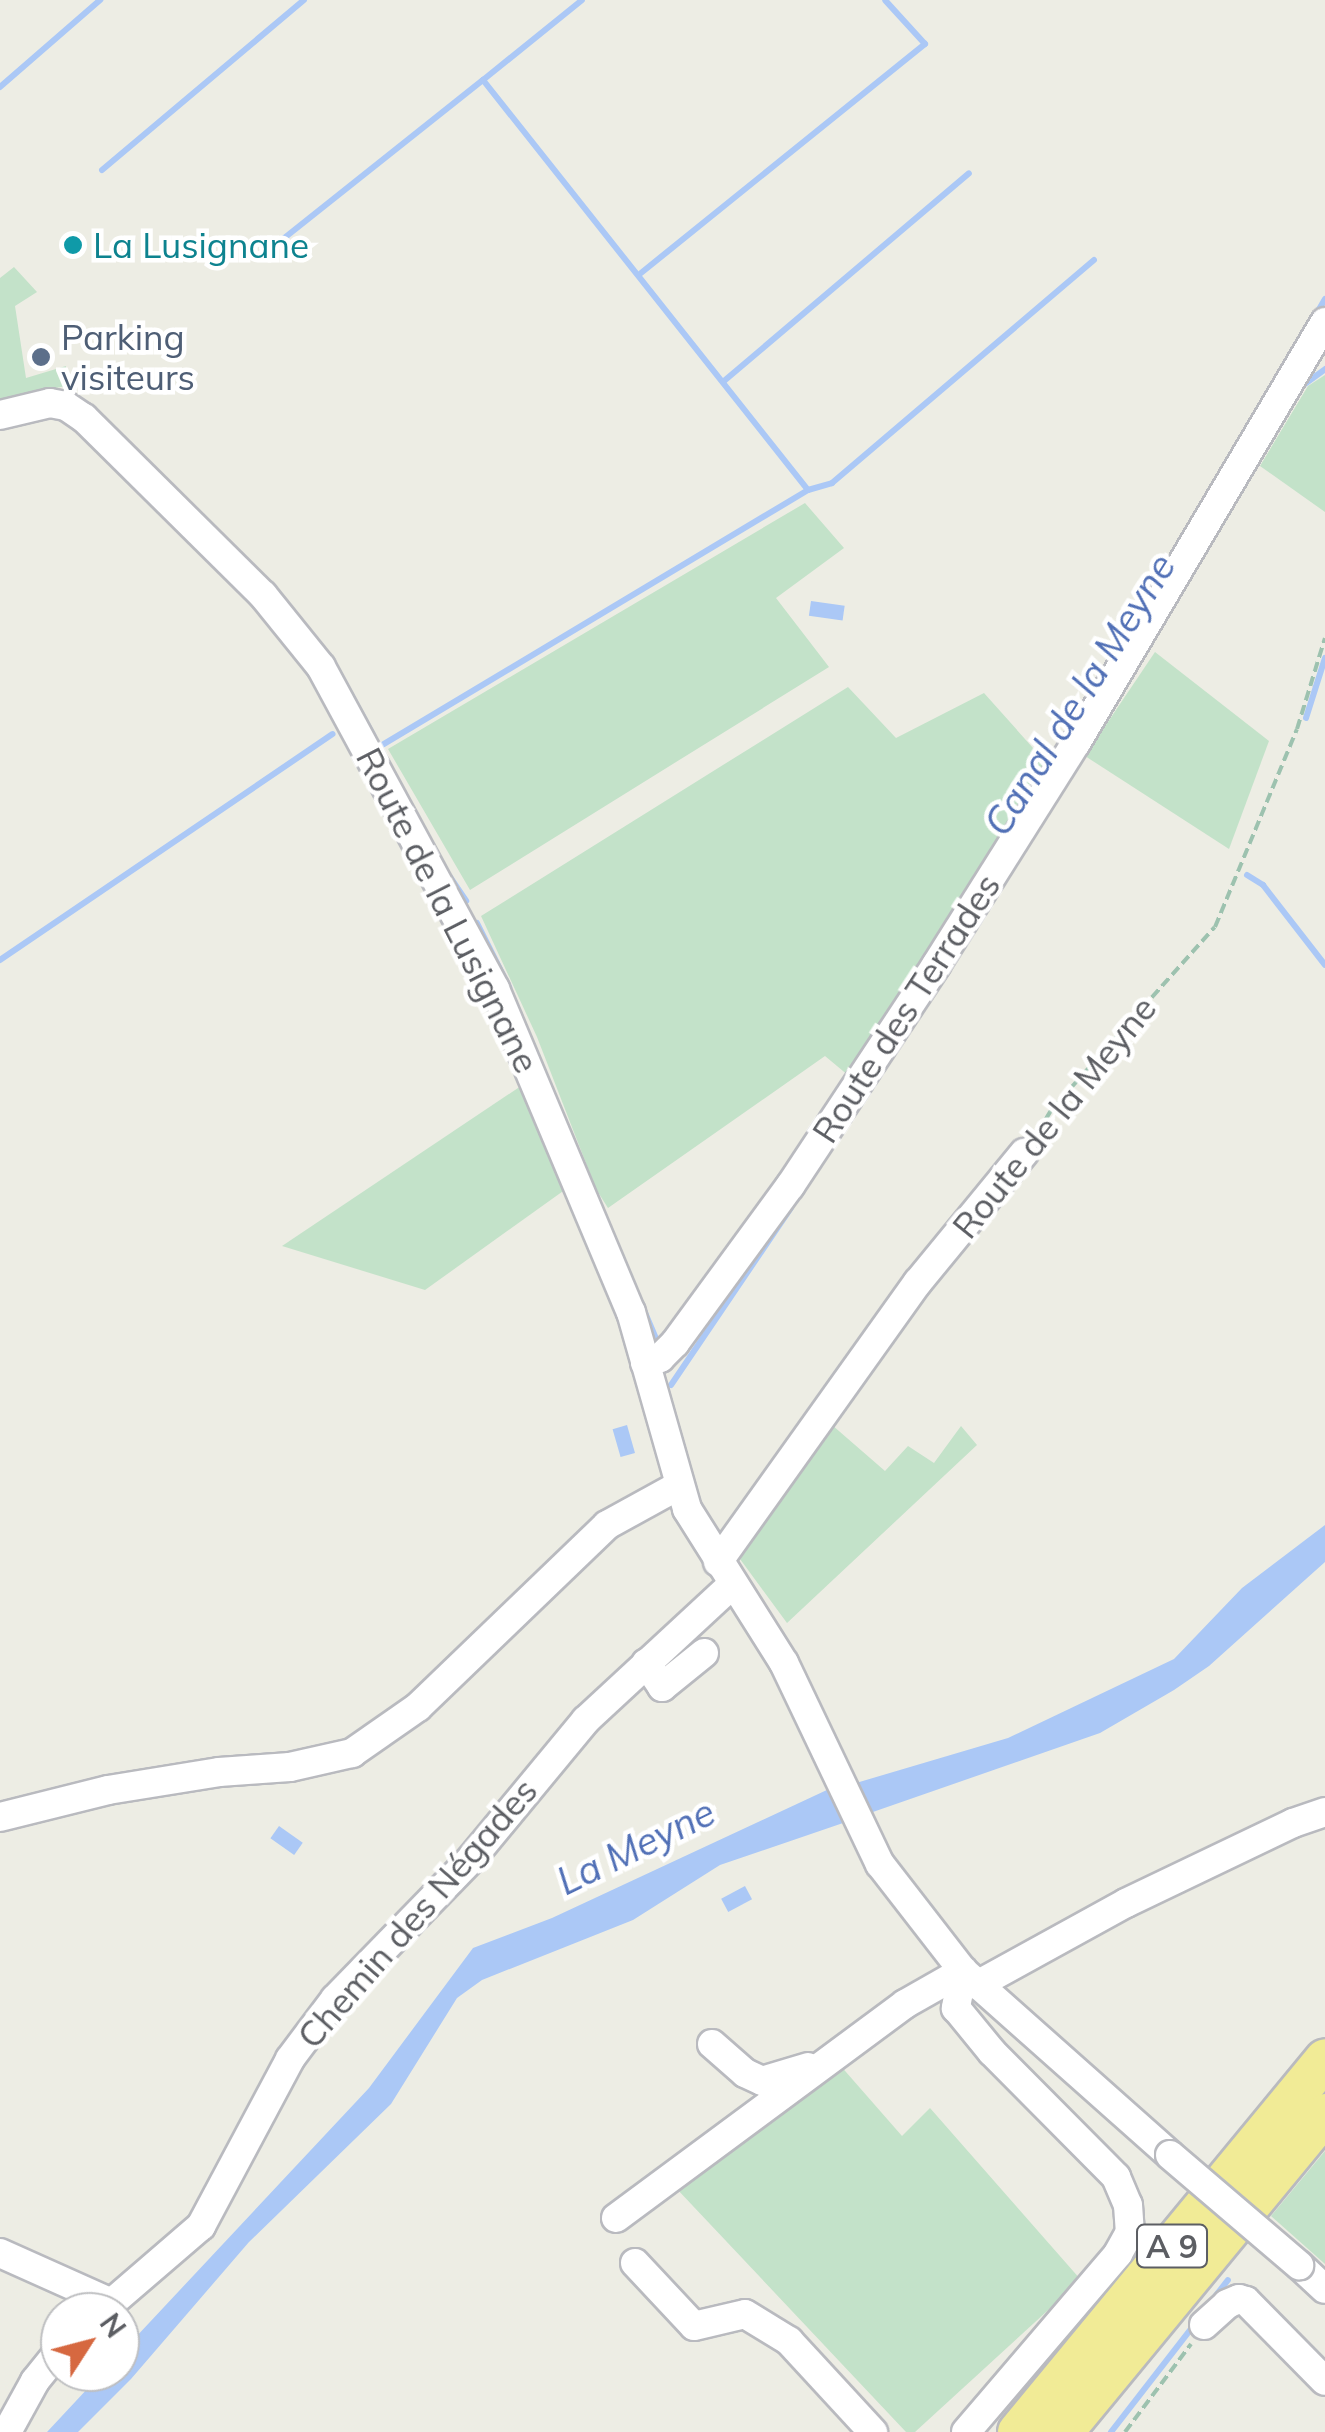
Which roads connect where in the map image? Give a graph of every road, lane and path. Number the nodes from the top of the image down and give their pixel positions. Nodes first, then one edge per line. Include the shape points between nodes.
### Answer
1 (1325, 322) edge
2 (0, 415) edge
3 (1325, 638) edge
4 (1024, 1153) joint
5 (645, 1363) junction
6 (678, 1486) junction
7 (725, 1573) junction
8 (704, 1653) dead end
9 (646, 1662) junction
10 (1325, 1812) edge
11 (0, 1817) edge
12 (970, 1978) junction
13 (712, 2044) dead end
14 (1325, 2059) edge
15 (824, 2064) junction
16 (1325, 2114) edge
17 (616, 2218) dead end
18 (0, 2252) edge
19 (635, 2263) dead end
20 (1325, 2289) edge
21 (77, 2292) edge
22 (124, 2292) edge
23 (1204, 2325) joint
24 (40, 2375) edge
25 (1325, 2381) edge
26 (7, 2432) edge
27 (873, 2432) edge
28 (966, 2432) edge
29 (1018, 2432) edge
30 (1063, 2432) edge
31 (1125, 2432) edge

1 - 5 street, Route des Terrades via 936,965 790,1186 675,1343
2 - 5 street, Route de la Lusignane via 50,403 84,418 263,595 321,667 495,989 606,1244
3 - 4 path, Route de la Meyne via 1297,729 1215,927 1052,1109
4 - 7 street, Route de la Meyne via 918,1282
5 - 6 street, Route de la Lusignane
6 - 7 street, Route de la Lusignane
6 - 11 street via 607,1525 418,1706 352,1753 108,1790
7 - 9 street, Chemin des Négades
7 - 12 street, Route de la Lusignane via 784,1663 859,1824 902,1897
8 - 9 street via 662,1687
9 - 22 street, Chemin des Négades via 564,1745 405,1932 335,1999 290,2059 201,2226
10 - 12 street
12 - 15 street via 905,2004
12 - 20 street, Route de la Lusignane, bridge
12 - 28 street via 956,2008 1116,2178 1130,2232
13 - 15 street via 762,2081
14 - 29 highway, A 9
15 - 17 street
16 - 30 highway, A 9
18 - 21 street
19 - 27 street via 694,2326 745,2314 789,2341
23 - 25 street via 1227,2304 1246,2301
23 - 31 path
24 - 26 street

